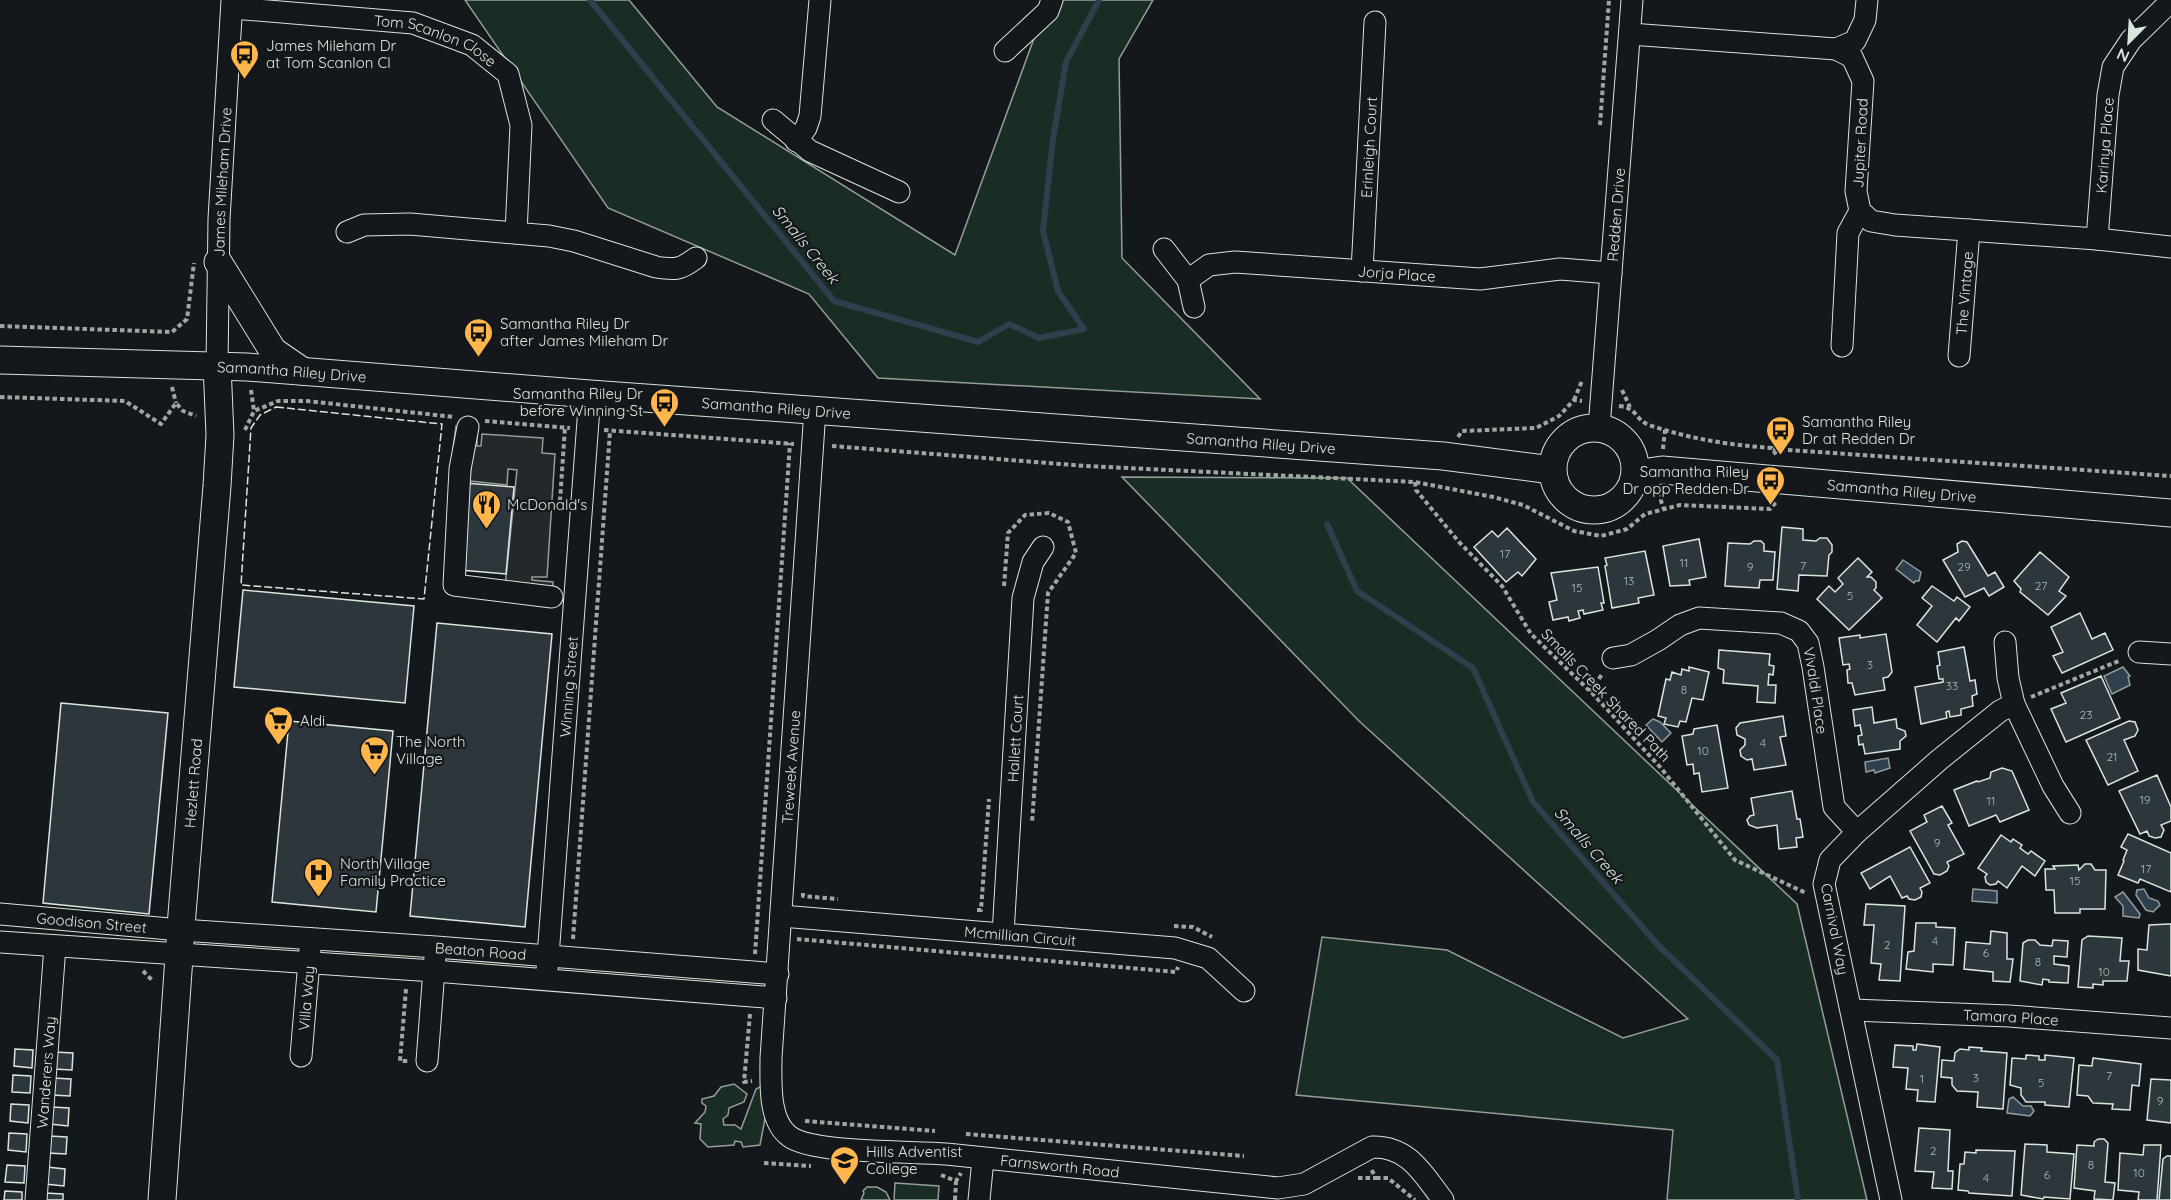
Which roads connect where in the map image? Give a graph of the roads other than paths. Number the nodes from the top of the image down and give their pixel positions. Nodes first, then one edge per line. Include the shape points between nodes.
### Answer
1 (820, 0) edge
2 (1052, 0) edge
3 (1632, 0) edge
4 (1867, 0) edge
5 (2171, 1) edge
6 (232, 4) edge
7 (1375, 22) dead end
8 (1630, 34) junction
9 (1836, 49) junction
10 (1005, 51) dead end
11 (774, 120) dead end
12 (796, 141) junction
13 (899, 192) dead end
14 (1860, 211) junction
15 (1969, 230) junction
16 (347, 232) dead end
17 (516, 233) junction
18 (2097, 239) junction
19 (2171, 247) edge
20 (1164, 249) dead end
21 (206, 257) junction
22 (696, 258) dead end
23 (1362, 271) junction
24 (1611, 273) junction
25 (1188, 280) junction
26 (1194, 307) dead end
27 (1842, 346) dead end
28 (1959, 356) dead end
29 (0, 360) edge
30 (217, 365) junction
31 (303, 371) junction
32 (590, 394) junction
33 (815, 410) junction
34 (468, 427) dead end
35 (1599, 428) junction
36 (1552, 470) junction
37 (1635, 474) junction
38 (2171, 513) edge
39 (1043, 547) dead end
40 (552, 597) dead end
41 (2005, 642) dead end
42 (2139, 652) road end
43 (2171, 654) edge
44 (1613, 658) dead end
45 (2014, 704) junction
46 (2070, 813) dead end
47 (1857, 832) junction
48 (0, 914) edge
49 (781, 916) junction
50 (1003, 934) junction
51 (310, 940) junction
52 (0, 942) edge
53 (180, 943) junction
54 (55, 946) junction
55 (436, 947) junction
56 (548, 956) junction
57 (309, 964) junction
58 (434, 971) junction
59 (778, 974) junction
60 (546, 980) junction
61 (1244, 991) dead end
62 (776, 998) junction
63 (1852, 1010) junction
64 (2171, 1028) edge
65 (301, 1056) dead end
66 (427, 1061) dead end
67 (778, 1122) joint
68 (983, 1159) junction
69 (36, 1200) edge
70 (162, 1200) edge
71 (979, 1200) edge
72 (1443, 1200) edge
73 (1891, 1200) edge

1 - 12 street via 810,116
2 - 10 street via 1048,11
3 - 8 street, Redden Drive
4 - 9 street via 1865,20 1855,41
5 - 18 street, Karinya Place via 2131,40 2113,66
6 - 17 street, Tom Scanlon Close via 413,23 481,52 508,74 521,125
6 - 21 street, James Mileham Drive
7 - 23 street, Erinleigh Court
8 - 9 street
8 - 24 street, Redden Drive
9 - 14 street, Jupiter Road via 1852,57 1863,81 1856,191
11 - 12 street
12 - 13 street via 819,156
14 - 15 street via 1871,222
14 - 27 street via 1848,233
15 - 18 street
15 - 28 street, The Vintage
16 - 17 street via 364,225 410,224
17 - 22 street via 574,241 667,269 678,269
18 - 19 street
20 - 25 street
21 - 30 street, James Mileham Drive
21 - 31 main road via 273,351
23 - 24 street, Jorja Place via 1480,279 1560,269
23 - 25 street, Jorja Place via 1235,262 1209,265
24 - 35 street, Redden Drive
25 - 26 street
29 - 30 main road, Samantha Riley Drive
30 - 31 main road, Samantha Riley Drive
30 - 53 main road, Hezlett Road via 220,435
31 - 32 main road, Samantha Riley Drive
32 - 33 main road, Samantha Riley Drive
32 - 56 street, Winning Street
33 - 36 main road, Samantha Riley Drive via 1443,456
33 - 49 street, Treweek Avenue
34 - 40 street via 460,469 454,585
35 - 36 main road via 1583,429 1564,440 1553,459
35 - 37 main road via 1625,442 1631,451
36 - 37 main road via 1557,487 1568,502 1592,511 1604,510 1620,501 1632,486
37 - 38 main road, Samantha Riley Drive via 1662,470
39 - 50 street, Hallett Court via 1030,569 1023,598
41 - 45 street
42 - 43 street
44 - 47 street, Vivaldi Place via 1631,655 1699,618 1781,623 1799,631 1808,643 1813,667 1834,807
45 - 46 street
45 - 47 street, Carnival Way via 1938,760
47 - 63 street, Carnival Way via 1830,860 1824,884
48 - 53 street, Goodison Street
49 - 50 street, Mcmillian Circuit
49 - 59 street, Treweek Avenue
50 - 61 street, Mcmillian Circuit via 1175,948 1208,958
51 - 53 street, Beaton Road
51 - 55 street, Beaton Road
51 - 57 street, Villa Way
52 - 54 street, Goodison Street
53 - 54 street, Goodison Street
53 - 57 street, Beaton Road
53 - 70 main road, Hezlett Road
54 - 69 street, Wanderers Way
55 - 56 street, Beaton Road
55 - 58 street
56 - 59 street, Beaton Road
56 - 60 street, Winning Street
57 - 58 street, Beaton Road
57 - 65 street, Villa Way
58 - 60 street, Beaton Road
58 - 66 street
59 - 62 street, Treweek Avenue
60 - 62 street, Beaton Road
62 - 67 street, Treweek Avenue via 771,1058
63 - 64 street, Tamara Place
63 - 73 street, Carnival Way
67 - 68 street, Farnsworth Road via 788,1136 813,1146
68 - 71 street
68 - 72 street, Farnsworth Road via 1278,1188 1305,1184 1372,1147 1393,1149 1412,1161

